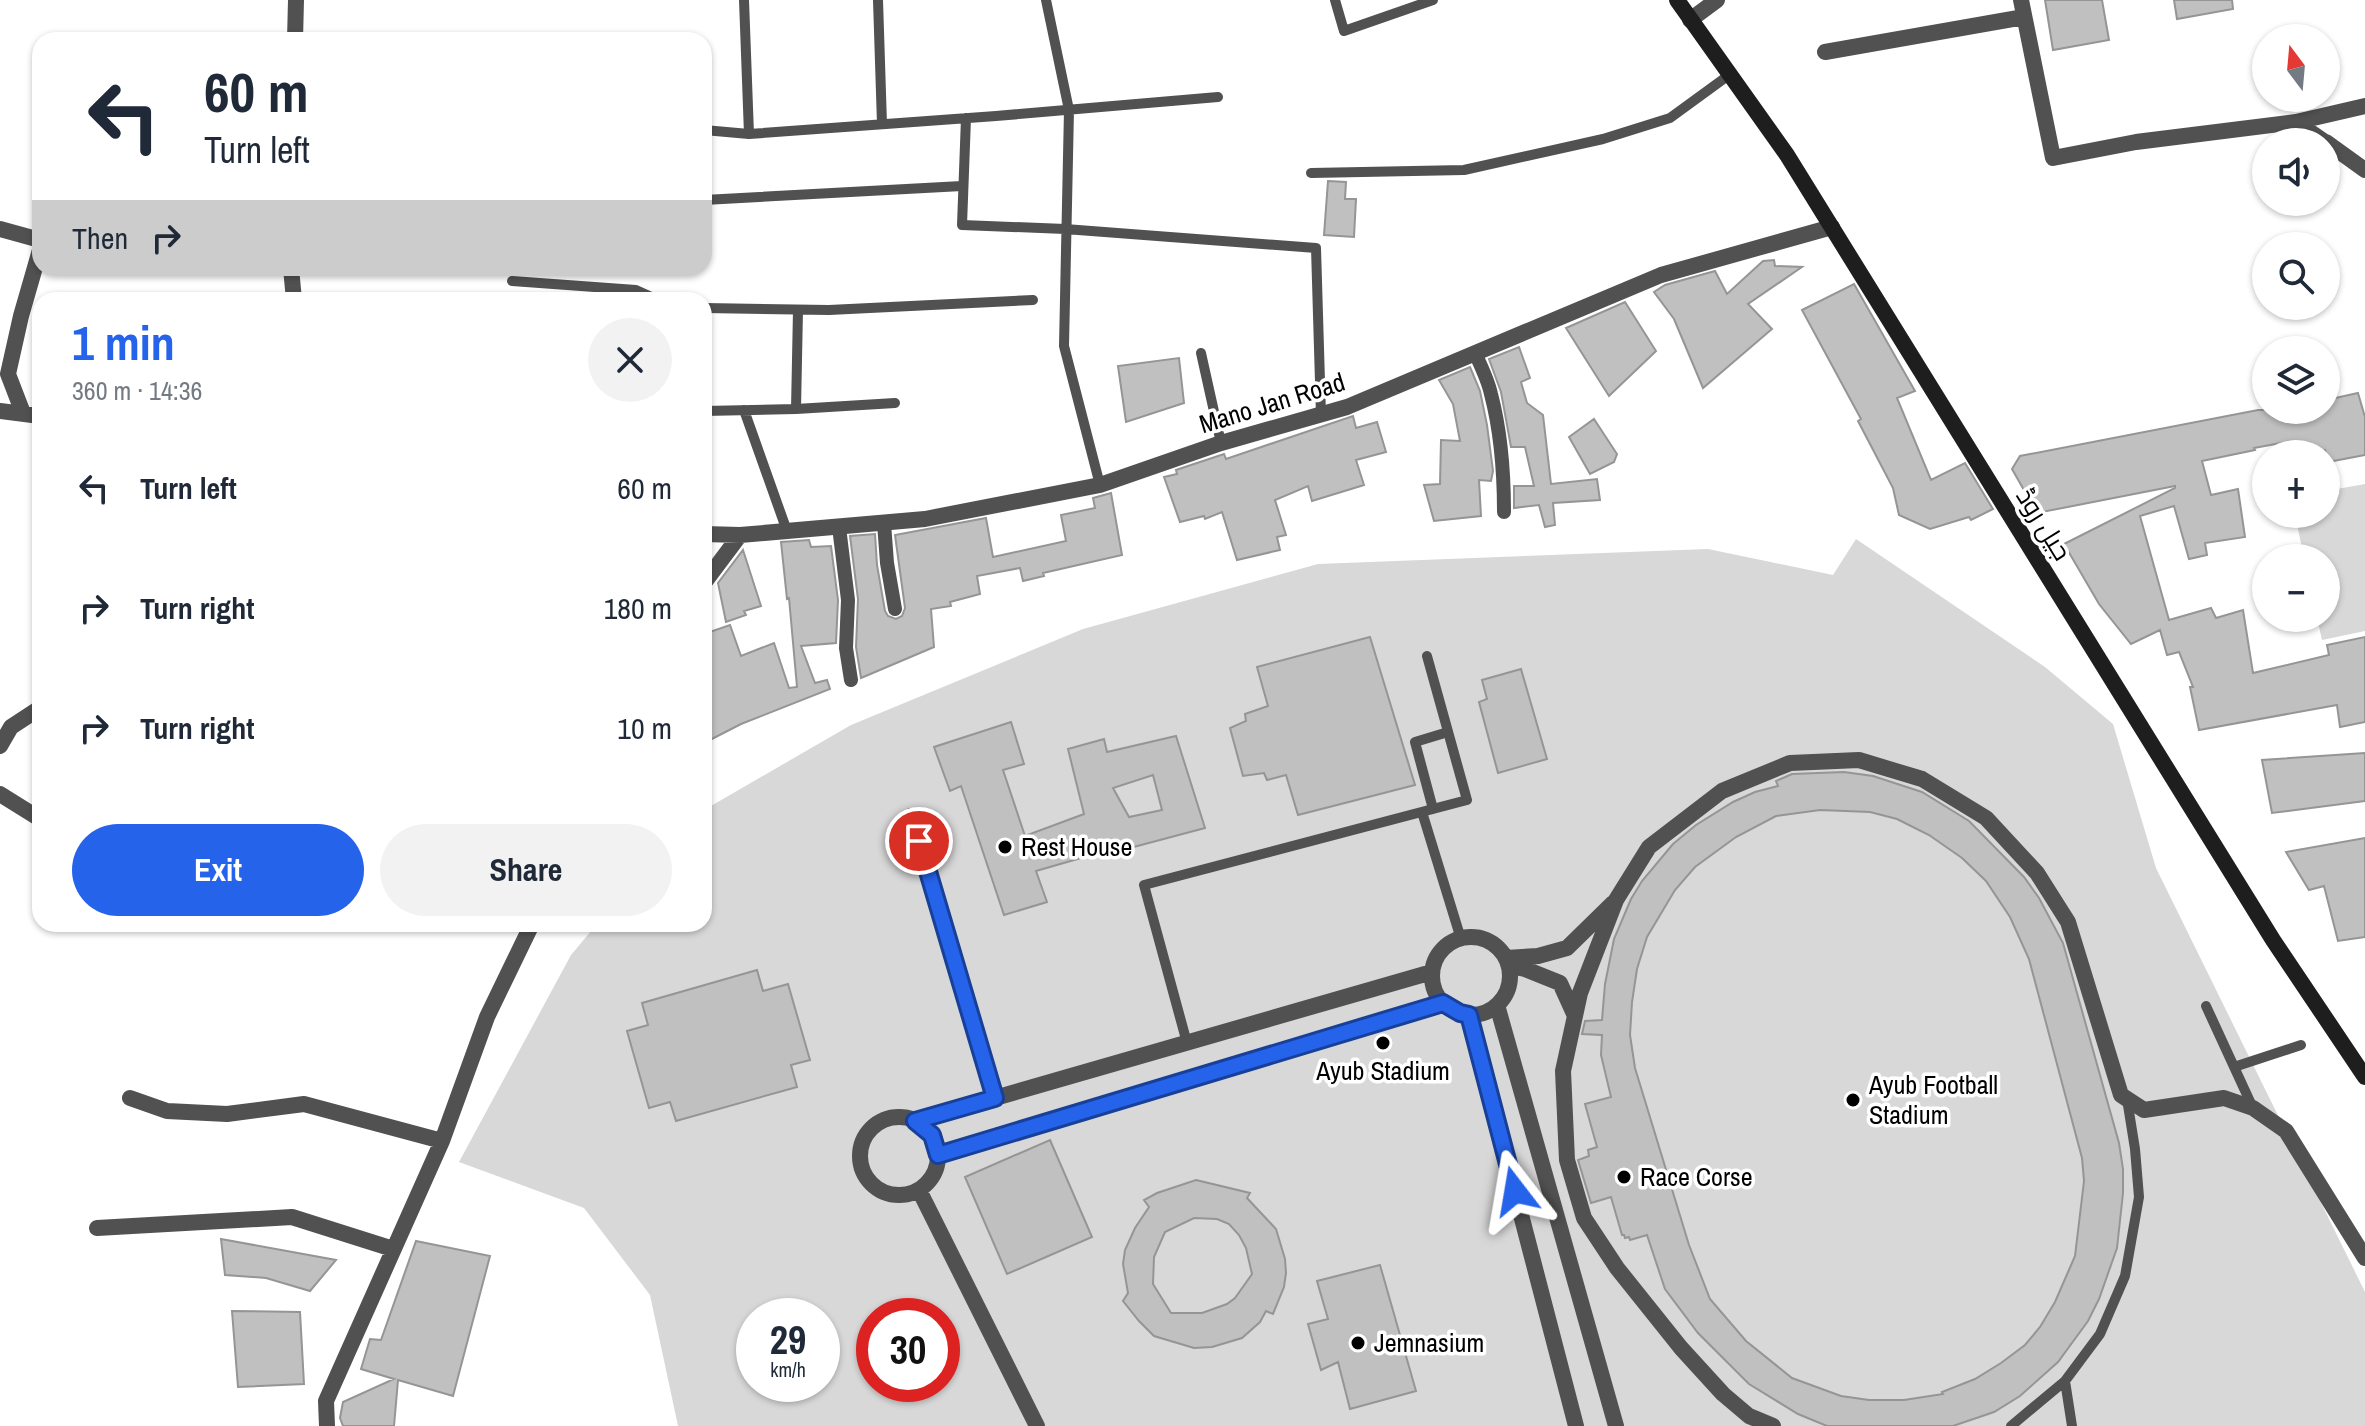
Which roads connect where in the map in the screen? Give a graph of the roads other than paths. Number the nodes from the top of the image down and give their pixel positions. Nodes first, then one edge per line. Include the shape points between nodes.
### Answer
1 (296, 0) edge
2 (744, 0) edge
3 (878, 0) edge
4 (1046, 0) edge
5 (1335, 0) edge
6 (1433, 0) edge
7 (1677, 0) edge
8 (1717, 0) edge
9 (2022, 8) edge
10 (1690, 20) junction
11 (295, 32) edge
12 (1825, 52) dead end
13 (1729, 75) junction
14 (1218, 97) dead end
15 (2365, 106) edge
16 (1069, 110) junction
17 (966, 118) junction
18 (2296, 122) junction
19 (882, 124) junction
20 (2305, 128) edge
21 (712, 131) edge
22 (749, 134) junction
23 (2340, 152) edge
24 (2365, 170) edge
25 (1311, 173) dead end
26 (962, 186) junction
27 (712, 200) edge
28 (1832, 227) junction
29 (0, 229) edge
30 (1065, 229) junction
31 (32, 238) edge
32 (33, 276) edge
33 (535, 276) edge
34 (512, 281) dead end
35 (535, 282) junction
36 (640, 292) edge
37 (1033, 300) dead end
38 (712, 308) edge
39 (798, 310) junction
40 (1201, 353) dead end
41 (1475, 353) junction
42 (895, 403) dead end
43 (796, 409) junction
44 (744, 410) junction
45 (0, 411) edge
46 (712, 411) edge
47 (32, 414) edge
48 (1321, 415) junction
49 (1221, 443) junction
50 (1100, 485) junction
51 (1504, 512) dead end
52 (884, 523) junction
53 (839, 527) junction
54 (787, 531) junction
55 (712, 534) edge
56 (740, 535) junction
57 (712, 572) edge
58 (895, 609) dead end
59 (1427, 656) dead end
60 (851, 680) dead end
61 (32, 713) edge
62 (1448, 732) junction
63 (0, 746) edge
64 (0, 794) edge
65 (1428, 811) junction
66 (910, 813) dead end
67 (32, 814) edge
68 (1616, 900) junction
69 (528, 932) edge
70 (1461, 939) junction
71 (1507, 962) junction
72 (1432, 972) junction
73 (1443, 1003) junction
74 (1497, 1005) junction
75 (2206, 1006) dead end
76 (1469, 1015) junction
77 (1575, 1016) junction
78 (1187, 1043) junction
79 (2301, 1045) dead end
80 (2234, 1067) junction
81 (2365, 1077) edge
82 (130, 1098) dead end
83 (995, 1098) junction
84 (2127, 1099) junction
85 (2253, 1108) junction
86 (915, 1121) junction
87 (442, 1141) junction
88 (938, 1155) junction
89 (919, 1190) junction
90 (97, 1228) dead end
91 (393, 1249) junction
92 (2365, 1258) edge
93 (2065, 1381) junction
94 (327, 1426) edge
95 (1037, 1426) edge
96 (1576, 1426) edge
97 (1616, 1426) edge
98 (1773, 1426) edge
99 (2011, 1426) edge
100 (2072, 1426) edge

1 - 11 street
2 - 22 lane
3 - 19 lane
4 - 16 lane
5 - 6 lane via 1344,31
7 - 10 main road, جیل روڈ
8 - 10 street
9 - 12 street
9 - 18 street via 2053,158
10 - 13 main road, جیل روڈ
13 - 25 lane via 1670,118 1603,139 1464,170
13 - 28 main road, جیل روڈ
14 - 16 lane
15 - 18 street
16 - 17 lane
16 - 30 lane
17 - 19 lane
17 - 26 lane
18 - 20 street
19 - 22 lane
21 - 22 lane
23 - 24 street
26 - 27 lane
26 - 30 lane via 962,225
28 - 41 street, Mano Jan Road via 1661,275
28 - 81 main road, جیل روڈ via 2264,926
29 - 31 street
30 - 48 lane via 1316,248
30 - 50 lane via 1064,346
32 - 47 street via 8,374
33 - 35 lane
34 - 35 lane
35 - 36 lane
37 - 39 lane
38 - 39 lane
39 - 43 lane
40 - 49 lane
41 - 48 street, Mano Jan Road
41 - 51 street via 1497,421
42 - 43 lane
43 - 44 lane
44 - 46 lane
44 - 54 lane
45 - 47 street
48 - 49 street, Mano Jan Road
49 - 50 street, Mano Jan Road
50 - 52 street, Mano Jan Road
52 - 53 street, Mano Jan Road
52 - 58 street
53 - 54 street, Mano Jan Road
53 - 60 street
54 - 56 street, Mano Jan Road
55 - 56 street, Mano Jan Road
56 - 57 street
59 - 62 lane
61 - 63 street via 11,727
62 - 65 lane via 1415,742
62 - 65 lane via 1467,800
64 - 67 street
65 - 70 lane
65 - 78 lane via 1144,885
66 - 83 lane
68 - 71 street via 1567,948
68 - 77 street
68 - 84 street via 1649,847 1722,791 1790,763 1859,760 1922,779 1986,818 2037,873 2068,922 2121,1095
69 - 87 street via 487,1017
70 - 71 street via 1486,940
70 - 72 street via 1441,951
71 - 74 street via 1508,987
71 - 77 street via 1560,983
72 - 73 street
72 - 78 street
73 - 76 street
73 - 88 street
74 - 76 street
74 - 97 street
75 - 80 lane
76 - 96 street
77 - 98 street via 1563,1071 1567,1160 1584,1218 1681,1348 1723,1394 1749,1416
78 - 83 street
79 - 80 lane
80 - 85 lane
82 - 87 street via 167,1111 227,1114 304,1104
83 - 86 street
84 - 85 street via 2144,1110 2224,1098
84 - 93 lane via 2139,1197 2125,1276 2100,1334
85 - 92 street via 2286,1131
86 - 88 street via 932,1135
86 - 89 street via 889,1118 877,1124 867,1133 859,1158 869,1182 880,1191 906,1195
87 - 91 street
88 - 89 street via 934,1175
89 - 95 street
90 - 91 street via 292,1217
91 - 94 street via 326,1401
93 - 99 lane
93 - 100 lane

